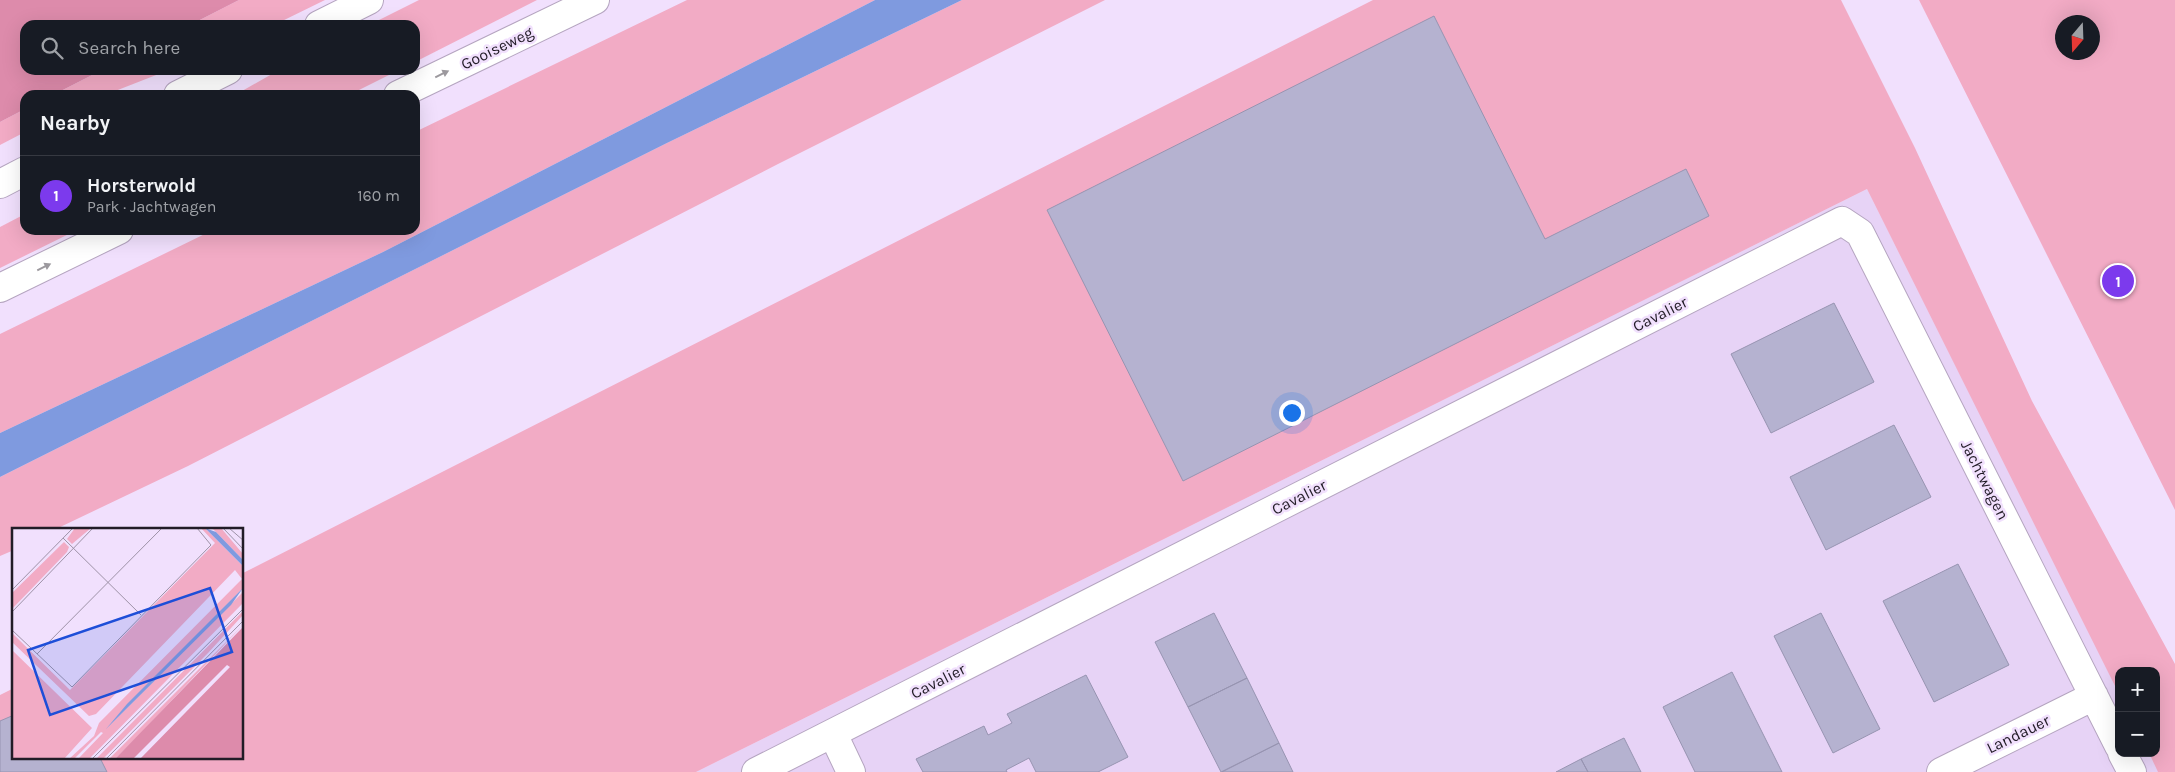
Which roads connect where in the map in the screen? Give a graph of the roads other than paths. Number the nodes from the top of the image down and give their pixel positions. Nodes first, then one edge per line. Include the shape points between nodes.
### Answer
1 (369, 0) edge
2 (595, 0) edge
3 (329, 20) edge
4 (218, 75) edge
5 (188, 90) edge
6 (408, 90) edge
7 (20, 174) edge
8 (0, 184) edge
9 (1842, 221) joint
10 (109, 235) edge
11 (0, 288) edge
12 (2094, 696) junction
13 (833, 734) junction
14 (2115, 738) edge
15 (2124, 757) edge
16 (756, 772) edge
17 (851, 772) edge
18 (1941, 772) edge
19 (2132, 772) edge

1 - 3 main road
6 -> 2 main road, Gooiseweg
4 - 5 main road
7 - 8 main road
9 - 12 main road, Jachtwagen via 1860,234
9 - 13 main road, Cavalier
11 -> 10 main road
12 - 14 main road, Jachtwagen
12 - 18 main road, Landauer
13 - 16 main road, Cavalier
13 - 17 main road
15 - 19 main road

